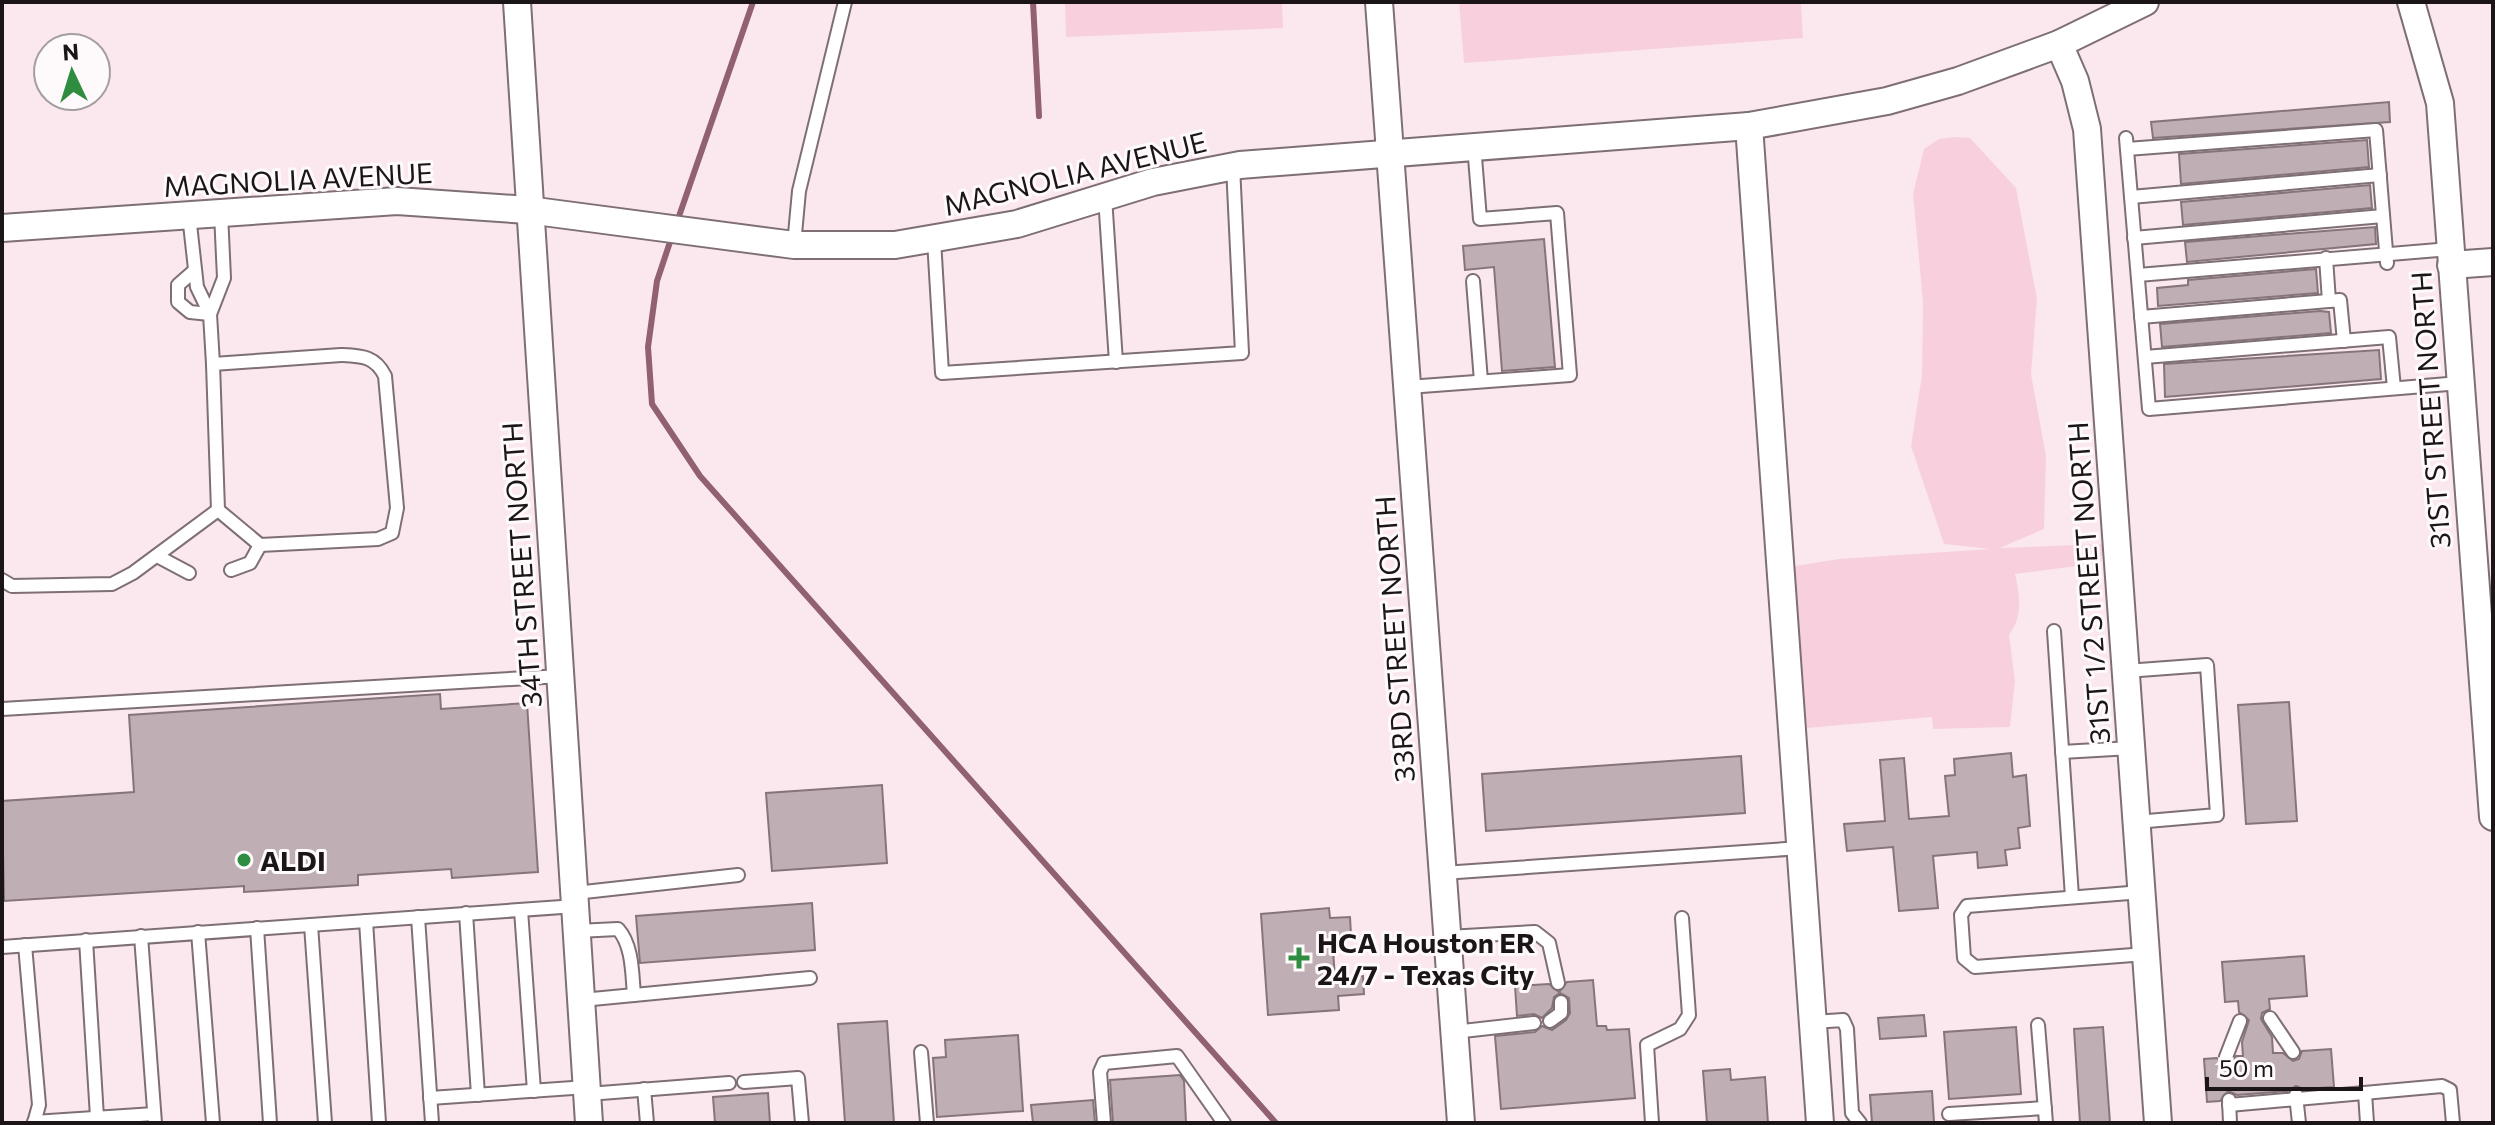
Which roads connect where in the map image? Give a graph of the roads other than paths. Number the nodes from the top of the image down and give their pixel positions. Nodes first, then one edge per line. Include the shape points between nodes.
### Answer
1 (517, 2) edge
2 (845, 2) edge
3 (1379, 2) edge
4 (2145, 2) edge
5 (2411, 2) edge
6 (2059, 44) junction
7 (1749, 126) junction
8 (1474, 145) junction
9 (1390, 151) junction
10 (1233, 166) junction
11 (2380, 175) junction
12 (1105, 197) junction
13 (2131, 197) junction
14 (528, 210) junction
15 (221, 213) junction
16 (189, 215) junction
17 (2383, 216) junction
18 (2, 228) edge
19 (2134, 238) junction
20 (934, 240) junction
21 (794, 245) junction
22 (2450, 257) junction
23 (2326, 258) junction
24 (2387, 258) junction
25 (2493, 262) edge
26 (194, 271) junction
27 (2138, 275) junction
28 (1473, 281) dead end
29 (2329, 301) junction
30 (210, 314) junction
31 (2141, 317) junction
32 (2344, 341) junction
33 (2145, 357) junction
34 (1116, 362) junction
35 (213, 364) junction
36 (1481, 381) junction
37 (2460, 383) junction
38 (1408, 387) junction
39 (2394, 388) junction
40 (2481, 502) edge
41 (218, 510) junction
42 (260, 545) junction
43 (157, 556) junction
44 (231, 570) dead end
45 (189, 573) dead end
46 (2, 580) edge
47 (2054, 631) dead end
48 (2487, 652) edge
49 (2126, 671) junction
50 (561, 676) junction
51 (2, 709) edge
52 (2131, 748) junction
53 (2062, 752) junction
54 (2493, 817) edge
55 (2136, 822) junction
56 (1801, 848) junction
57 (1443, 873) junction
58 (738, 875) dead end
59 (2142, 892) junction
60 (2072, 897) junction
61 (521, 910) junction
62 (576, 910) junction
63 (466, 913) junction
64 (418, 917) junction
65 (1682, 918) dead end
66 (366, 921) junction
67 (311, 925) junction
68 (257, 928) junction
69 (198, 932) junction
70 (141, 936) junction
71 (1448, 937) junction
72 (86, 940) junction
73 (25, 945) junction
74 (2, 947) edge
75 (2146, 954) junction
76 (810, 978) dead end
77 (1558, 983) dead end
78 (634, 995) junction
79 (582, 1000) junction
80 (1561, 1002) dead end
81 (2270, 1018) dead end
82 (1550, 1021) dead end
83 (2240, 1021) dead end
84 (1813, 1022) junction
85 (1534, 1023) dead end
86 (2038, 1025) dead end
87 (1454, 1032) junction
88 (921, 1052) dead end
89 (2293, 1052) dead end
90 (2226, 1057) dead end
91 (744, 1082) dead end
92 (729, 1083) dead end
93 (644, 1089) junction
94 (534, 1091) junction
95 (588, 1091) junction
96 (2365, 1093) junction
97 (478, 1095) junction
98 (430, 1098) junction
99 (2297, 1098) junction
100 (2045, 1108) junction
101 (1949, 1114) dead end
102 (97, 1117) junction
103 (155, 1118) edge
104 (34, 1122) edge
105 (213, 1123) edge
106 (270, 1123) edge
107 (325, 1123) edge
108 (379, 1123) edge
109 (432, 1123) edge
110 (589, 1123) edge
111 (647, 1123) edge
112 (802, 1123) edge
113 (927, 1123) edge
114 (1104, 1123) edge
115 (1224, 1123) edge
116 (1461, 1123) edge
117 (1652, 1123) edge
118 (1820, 1123) edge
119 (1860, 1123) edge
120 (2046, 1123) edge
121 (2158, 1123) edge
122 (2230, 1123) edge
123 (2299, 1123) edge
124 (2367, 1123) edge
125 (2453, 1123) edge

1 - 14 street, 34TH STREET NORTH
2 - 21 lane via 799,191
3 - 9 street, 33RD STREET NORTH
4 - 6 street, MAGNOLIA AVENUE
5 - 22 street, 31ST STREET NORTH via 2440,103
6 - 7 street, MAGNOLIA AVENUE via 1887,101
6 - 49 street, 31ST 1/2 STREET NORTH via 2087,129
7 - 8 street, MAGNOLIA AVENUE
7 - 56 street
8 - 9 street, MAGNOLIA AVENUE
8 - 36 lane via 1480,219 1557,213 1570,375
9 - 10 street, MAGNOLIA AVENUE
9 - 38 street, 33RD STREET NORTH
10 - 12 street, MAGNOLIA AVENUE
10 - 34 lane via 1242,353
11 - 13 lane
11 - 13 lane via 2376,130 2126,144
11 - 17 lane
12 - 20 street, MAGNOLIA AVENUE via 1017,224
12 - 34 lane
13 - 19 lane
14 - 15 street, MAGNOLIA AVENUE via 397,201
14 - 21 street, MAGNOLIA AVENUE
14 - 50 street, 34TH STREET NORTH
15 - 16 street, MAGNOLIA AVENUE
15 - 30 lane via 224,278
16 - 18 street, MAGNOLIA AVENUE
16 - 26 lane
17 - 19 lane
17 - 24 lane
19 - 27 lane
20 - 21 street, MAGNOLIA AVENUE via 851,247
20 - 34 lane via 942,373
22 - 24 lane
22 - 25 street
22 - 37 street, 31ST STREET NORTH
23 - 24 lane
23 - 27 lane
23 - 29 lane
26 - 30 lane
26 - 30 lane via 178,285 178,302 190,312
27 - 31 lane
28 - 36 lane
29 - 31 lane
29 - 32 lane via 2340,300
30 - 35 lane
31 - 33 lane
32 - 33 lane
32 - 39 lane via 2389,337
33 - 39 lane via 2149,409
35 - 41 lane
35 - 42 lane via 341,355 378,362 385,376 397,508 392,533 378,539
36 - 38 lane
37 - 39 lane
37 - 40 street, 31ST STREET NORTH
38 - 57 street, 33RD STREET NORTH
40 - 48 street, 31ST STREET NORTH
41 - 42 lane
41 - 43 lane
42 - 44 lane via 250,563
43 - 45 lane
43 - 46 lane via 112,584 20,586
47 - 53 lane
48 - 54 street, 31ST STREET NORTH
49 - 52 street, 31ST 1/2 STREET NORTH
49 - 55 lane via 2207,665 2217,815
50 - 51 lane
50 - 62 street, 34TH STREET NORTH
52 - 53 lane
52 - 55 street, 31ST 1/2 STREET NORTH
53 - 60 lane
55 - 59 street, 31ST 1/2 STREET NORTH
56 - 57 lane
56 - 84 street
57 - 71 street, 33RD STREET NORTH
58 - 62 lane
59 - 60 lane
59 - 75 street, 31ST 1/2 STREET NORTH
60 - 75 lane via 1967,906 1961,915 1964,958 1975,967
61 - 62 lane
61 - 63 lane
61 - 94 lane
62 - 78 lane via 622,934
62 - 79 street, 34TH STREET NORTH
63 - 64 lane
63 - 97 lane
64 - 66 lane
64 - 98 lane
65 - 117 lane via 1689,1015 1680,1029 1647,1045
66 - 67 lane
66 - 108 lane
67 - 68 lane
67 - 107 lane
68 - 69 lane
68 - 106 lane
69 - 70 lane
69 - 105 lane
70 - 72 lane
70 - 103 lane
71 - 77 lane via 1535,932 1549,943
71 - 87 street, 33RD STREET NORTH
72 - 73 lane
72 - 102 lane
73 - 74 lane
73 - 104 lane via 39,1105
75 - 121 street, 31ST 1/2 STREET NORTH
76 - 78 lane
78 - 79 lane
79 - 95 street, 34TH STREET NORTH
80 - 82 lane via 1561,1013
81 - 89 lane
83 - 90 lane
84 - 118 street
84 - 119 lane via 1843,1020 1852,1113
85 - 87 lane
86 - 100 lane
87 - 116 street, 33RD STREET NORTH
88 - 113 lane
91 - 112 lane via 798,1078
92 - 93 lane
93 - 95 lane
93 - 111 lane
94 - 95 lane
94 - 97 lane
95 - 110 street, 34TH STREET NORTH
96 - 99 lane
96 - 124 lane
96 - 125 lane via 2442,1086 2450,1090
97 - 98 lane
98 - 109 lane
99 - 122 lane via 2229,1103
99 - 123 lane
100 - 101 lane
100 - 120 lane
102 - 103 lane
102 - 104 lane
114 - 115 lane via 1104,1063 1177,1056

